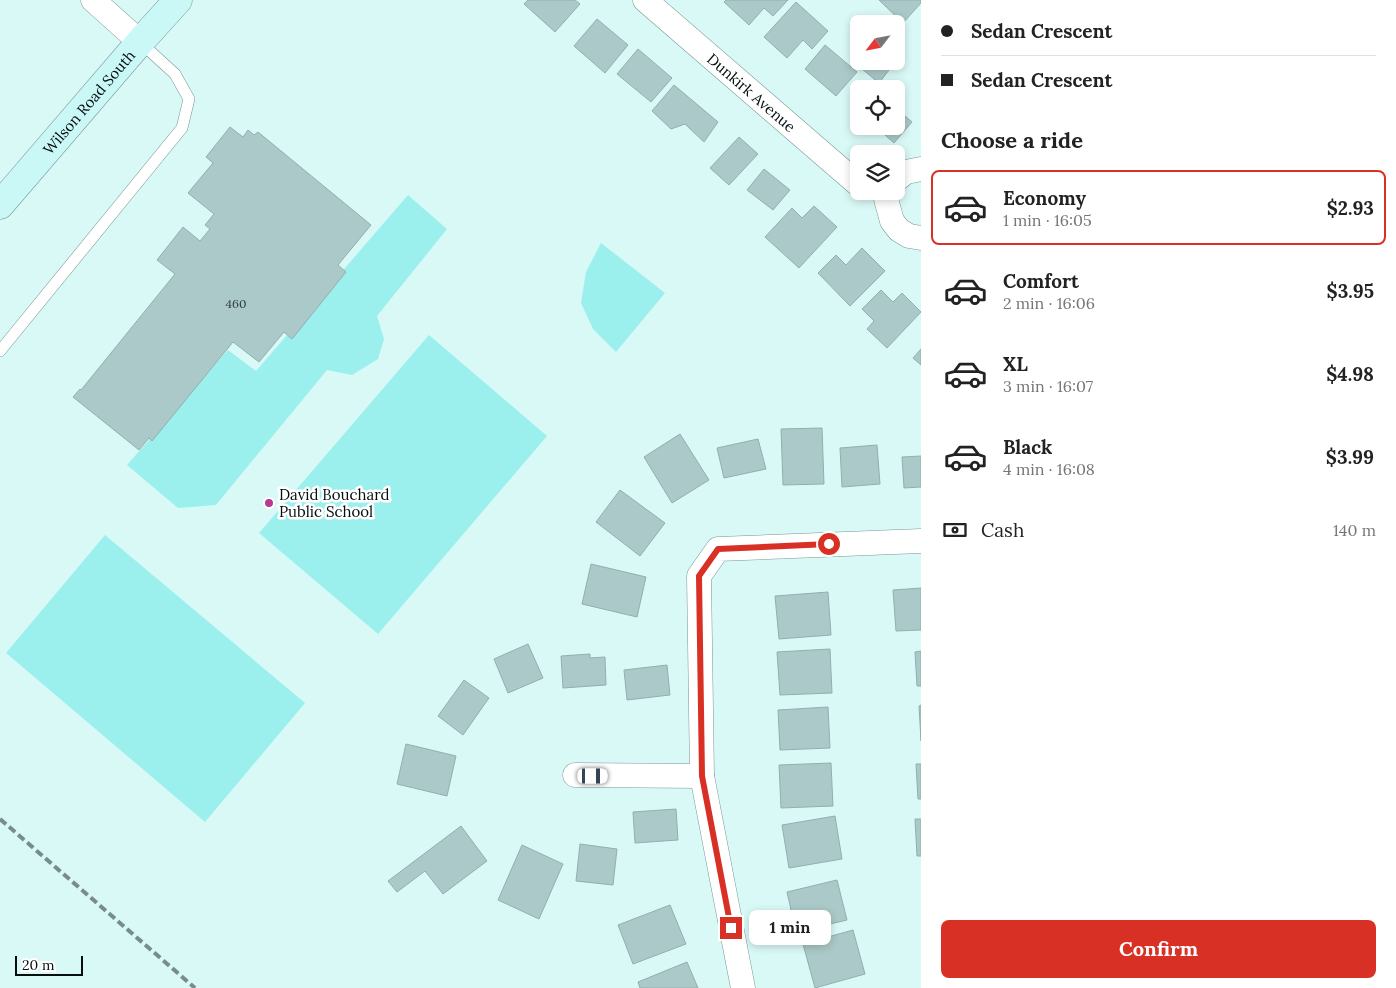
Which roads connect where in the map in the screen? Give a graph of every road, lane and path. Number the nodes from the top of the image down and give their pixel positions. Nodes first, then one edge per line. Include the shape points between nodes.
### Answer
1 (93, 0) edge
2 (178, 0) edge
3 (645, 0) edge
4 (140, 42) junction
5 (921, 169) edge
6 (905, 173) edge
7 (850, 177) edge
8 (889, 201) edge
9 (0, 205) edge
10 (921, 238) edge
11 (0, 351) edge
12 (921, 541) edge
13 (575, 776) dead end
14 (702, 776) junction
15 (743, 988) edge

1 - 4 street
2 - 4 main road, Wilson Road South
3 - 7 street, Dunkirk Avenue
4 - 9 main road, Wilson Road South
4 - 11 lane via 175,74 189,98 182,128
5 - 6 street
8 - 10 street via 892,221 899,230
12 - 14 street via 718,549 699,576
13 - 14 street
14 - 15 street

